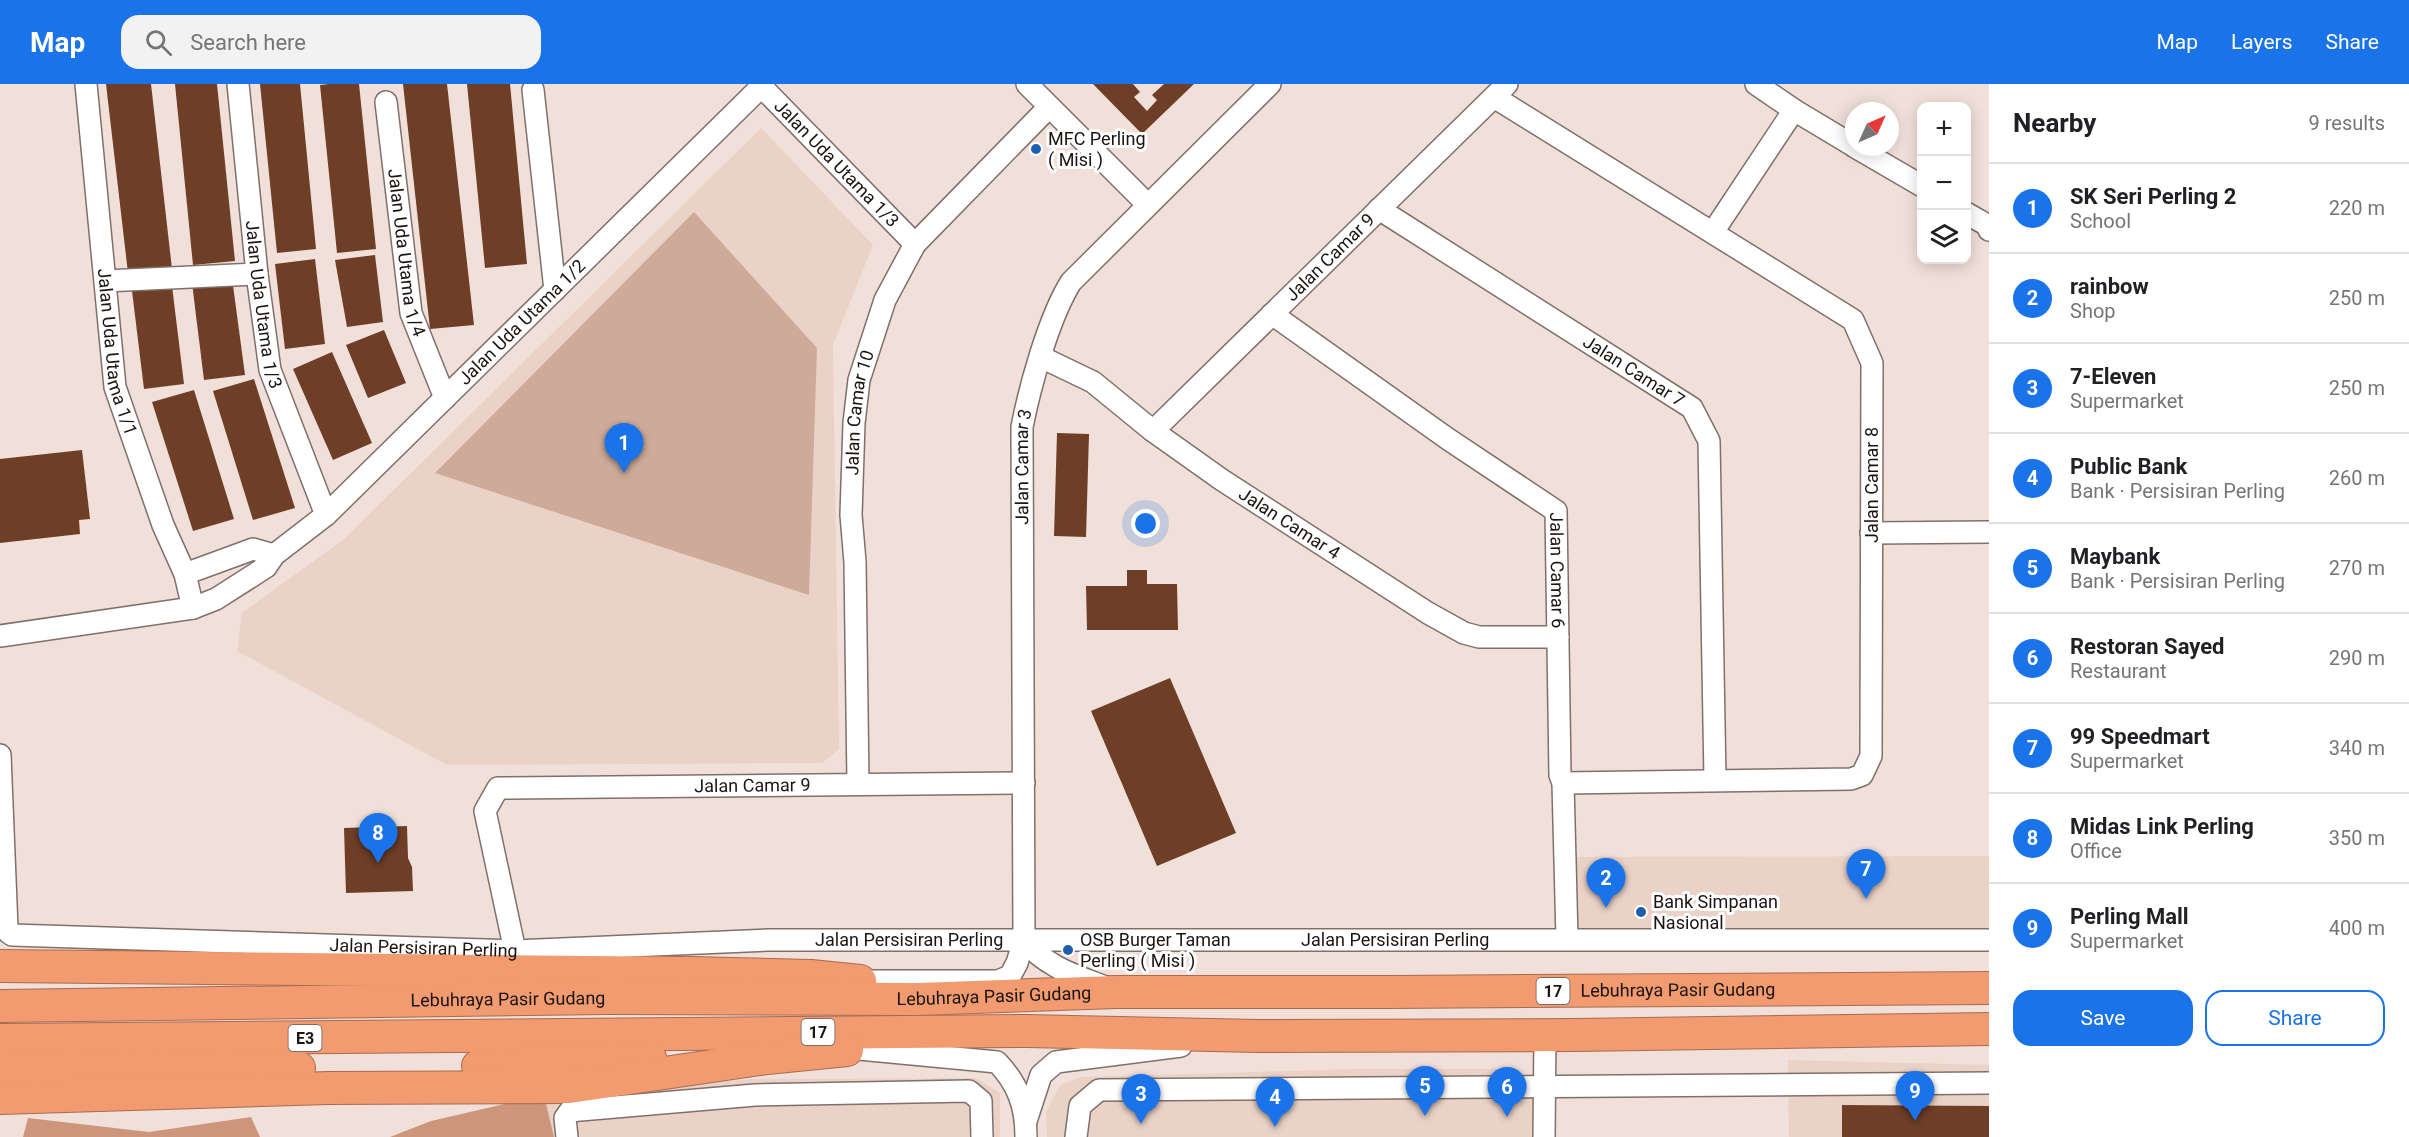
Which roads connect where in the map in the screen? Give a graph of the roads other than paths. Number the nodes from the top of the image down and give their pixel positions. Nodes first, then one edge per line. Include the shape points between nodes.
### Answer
1 (86, 84) edge
2 (238, 84) edge
3 (1270, 84) edge
4 (1756, 84) edge
5 (761, 85) edge
6 (1033, 86) edge
7 (533, 90) dead end
8 (1501, 90) edge
9 (386, 102) dead end
10 (1050, 107) junction
11 (1794, 111) junction
12 (1845, 141) edge
13 (1870, 156) edge
14 (1917, 183) edge
15 (1147, 204) junction
16 (1379, 209) junction
17 (1971, 216) edge
18 (1989, 230) edge
19 (1713, 232) junction
20 (915, 244) junction
21 (257, 274) junction
22 (105, 281) junction
23 (555, 290) junction
24 (1272, 314) junction
25 (1041, 357) junction
26 (445, 398) junction
27 (1153, 431) junction
28 (326, 515) junction
29 (1989, 532) edge
30 (1872, 533) junction
31 (274, 555) junction
32 (185, 574) junction
33 (193, 608) junction
34 (0, 636) edge
35 (1558, 637) junction
36 (0, 755) edge
37 (1715, 780) junction
38 (1024, 783) junction
39 (1563, 783) junction
40 (858, 784) junction
41 (1567, 939) junction
42 (1024, 940) junction
43 (1989, 940) edge
44 (515, 951) junction
45 (0, 966) edge
46 (866, 981) junction
47 (1989, 987) edge
48 (1116, 992) junction
49 (607, 998) joint
50 (918, 999) junction
51 (0, 1006) edge
52 (1989, 1029) edge
53 (1027, 1031) junction
54 (610, 1034) joint
55 (1545, 1035) junction
56 (1257, 1036) junction
57 (0, 1040) edge
58 (859, 1049) junction
59 (767, 1058) junction
60 (0, 1070) edge
61 (1989, 1083) edge
62 (1544, 1087) junction
63 (0, 1098) edge
64 (1026, 1129) edge
65 (567, 1137) edge
66 (982, 1137) edge
67 (1076, 1137) edge
68 (1544, 1137) edge

1 - 22 street, Jalan Uda Utama 1/1
2 - 21 street, Jalan Uda Utama 1/3
3 - 15 street, Jalan Camar 3
4 - 11 street
5 - 20 street, Jalan Uda Utama 1/3
5 - 23 street, Jalan Uda Utama 1/2
6 - 10 street
7 - 23 street
8 - 16 street, Jalan Camar 9
8 - 19 street, Jalan Camar 8
9 - 26 street, Jalan Uda Utama 1/4 via 411,313
10 - 15 street
10 - 20 street, Jalan Camar 10
11 - 12 street
11 - 19 street
13 - 14 street
15 - 25 street, Jalan Camar 3 via 1071,282 1061,297
16 - 24 street, Jalan Camar 9
16 - 37 street, Jalan Camar 7 via 1692,408 1709,441
17 - 18 street
19 - 30 street, Jalan Camar 8 via 1853,320 1872,363
20 - 40 street, Jalan Camar 10 via 885,300 859,380 854,423 851,515
21 - 22 street
21 - 28 street, Jalan Uda Utama 1/3 via 270,370
22 - 32 street, Jalan Uda Utama 1/1 via 115,387 163,525
23 - 26 street, Jalan Uda Utama 1/2
24 - 27 street, Jalan Camar 9
24 - 35 street, Jalan Camar 6 via 1556,511
25 - 27 street, Jalan Camar 4 via 1093,382
25 - 38 street, Jalan Camar 3 via 1022,427
26 - 28 street, Jalan Uda Utama 1/2
27 - 35 street, Jalan Camar 4 via 1232,486 1464,633 1495,639
28 - 31 street, Jalan Uda Utama 1/2
29 - 30 street
30 - 37 street, Jalan Camar 8 via 1871,756 1862,775 1851,779
31 - 32 street via 253,549
31 - 33 street, Jalan Uda Utama 1/2 via 266,567 216,599
32 - 33 street, Jalan Uda Utama 1/1
33 - 34 street
35 - 39 street, Jalan Camar 6
36 - 44 street, Jalan Persisiran Perling via 7,928 12,935
37 - 39 street, Jalan Camar 8
38 - 40 street, Jalan Camar 9
38 - 42 street, Jalan Camar 3
39 - 41 street, Jalan Camar 6
40 - 44 street, Jalan Camar 9 via 498,788 485,811
41 - 42 street, Jalan Persisiran Perling
41 - 43 street, Jalan Persisiran Perling
42 - 44 street, Jalan Persisiran Perling via 768,940
42 - 46 street, Jalan Camar 3 via 1010,976 998,981
42 - 48 street via 1055,967
45 - 46 highway via 692,973
46 - 50 highway
47 - 48 highway, Lebuhraya Pasir Gudang / 17
48 - 50 highway, Lebuhraya Pasir Gudang / 17
49 - 50 highway, Lebuhraya Pasir Gudang / 17
49 - 51 highway, Lebuhraya Pasir Gudang / E3
52 - 55 highway, Lebuhraya Pasir Gudang / 17
53 - 54 highway, Lebuhraya Pasir Gudang / 17
53 - 56 highway, Lebuhraya Pasir Gudang / 17
53 - 58 highway
54 - 57 highway, Lebuhraya Pasir Gudang / E3
55 - 56 highway, Lebuhraya Pasir Gudang / 17
55 - 62 street
56 - 64 street via 1056,1062 1041,1075
58 - 59 highway
58 - 64 street via 997,1062 1011,1077 1019,1094
59 - 60 highway via 708,1055 514,1065
59 - 63 highway via 569,1087 329,1088
61 - 62 street
62 - 67 street via 1099,1090 1080,1106
62 - 68 street
65 - 66 street via 565,1118 570,1111 767,1095 969,1091 981,1101

